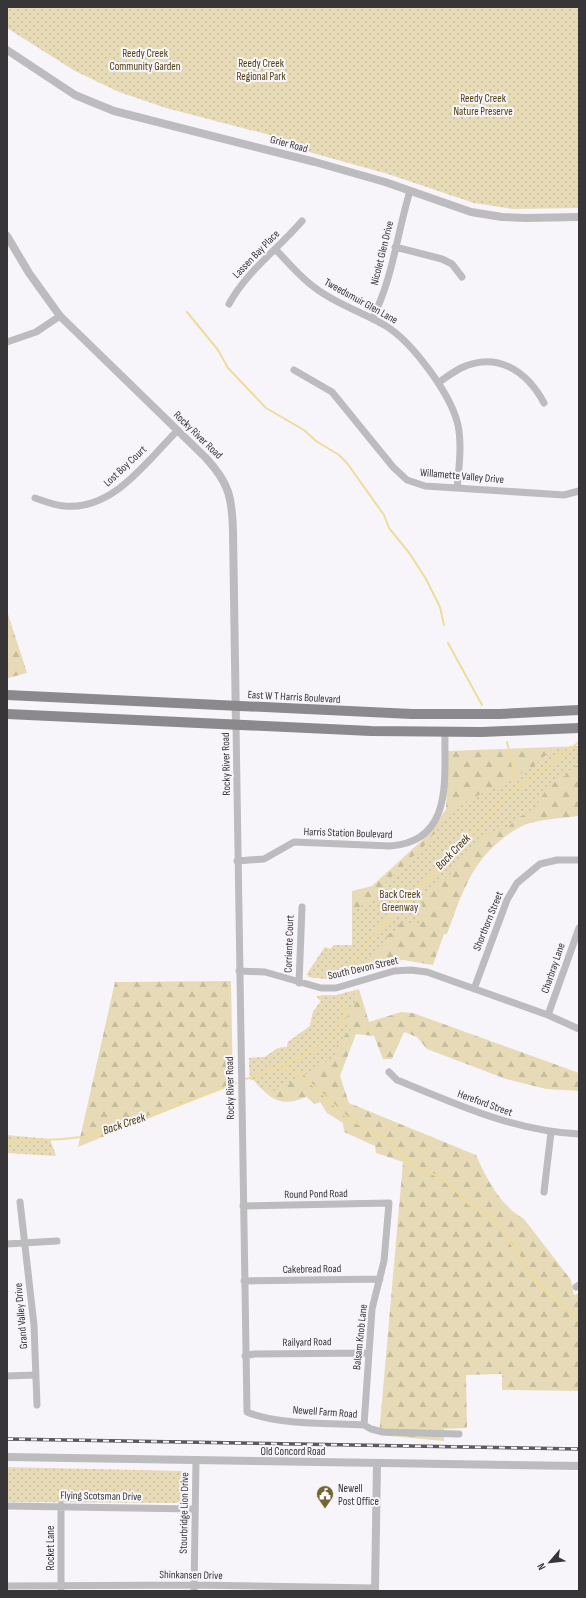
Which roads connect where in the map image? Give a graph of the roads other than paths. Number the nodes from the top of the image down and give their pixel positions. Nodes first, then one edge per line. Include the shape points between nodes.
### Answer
1 (8, 52) edge
2 (410, 191) junction
3 (579, 217) edge
4 (302, 221) dead end
5 (7, 236) edge
6 (395, 247) junction
7 (275, 249) junction
8 (462, 277) dead end
9 (229, 304) dead end
10 (60, 316) junction
11 (372, 319) junction
12 (7, 342) edge
13 (294, 370) dead end
14 (438, 383) junction
15 (544, 403) dead end
16 (177, 431) junction
17 (457, 488) junction
18 (579, 491) edge
19 (34, 498) dead end
20 (7, 695) edge
21 (235, 707) junction
22 (579, 710) edge
23 (7, 714) edge
24 (236, 725) junction
25 (579, 728) edge
26 (445, 732) junction
27 (579, 860) edge
28 (237, 861) junction
29 (302, 907) dead end
30 (579, 928) edge
31 (239, 971) junction
32 (299, 983) junction
33 (474, 989) junction
34 (548, 1015) junction
35 (579, 1029) edge
36 (389, 1072) dead end
37 (551, 1132) junction
38 (579, 1134) edge
39 (544, 1192) dead end
40 (20, 1202) dead end
41 (389, 1203) joint
42 (243, 1206) junction
43 (57, 1240) dead end
44 (25, 1243) junction
45 (7, 1244) edge
46 (380, 1279) junction
47 (244, 1281) junction
48 (369, 1353) junction
49 (245, 1356) junction
50 (36, 1375) junction
51 (7, 1376) edge
52 (246, 1378) joint
53 (37, 1405) dead end
54 (364, 1425) junction
55 (459, 1434) dead end
56 (7, 1457) edge
57 (196, 1460) junction
58 (377, 1463) junction
59 (579, 1466) edge
60 (7, 1506) edge
61 (61, 1506) junction
62 (194, 1509) junction
63 (7, 1586) edge
64 (61, 1588) edge
65 (119, 1588) edge
66 (194, 1588) edge
67 (285, 1588) edge
68 (336, 1589) edge
69 (375, 1589) edge

1 - 2 street, Grier Road via 75,95 98,106 315,162
2 - 3 street, Grier Road via 481,214 526,218
2 - 6 street, Nicolet Glen Drive
4 - 7 street, Lassen Bay Place
5 - 10 street, Rocky River Road via 29,273
6 - 8 street via 442,259 452,264
6 - 11 street, Nicolet Glen Drive via 389,278
7 - 9 street, Lassen Bay Place via 236,291
7 - 11 street, Tweedsmuir Glen Lane via 314,288
10 - 12 street via 36,332
10 - 16 street, Rocky River Road
11 - 14 street, Tweedsmuir Glen Lane via 401,336 413,348
13 - 17 street, Willamette Valley Drive via 332,392 407,480 424,486
14 - 15 street via 461,368 471,365 486,362 508,366 527,377
14 - 17 street, Tweedsmuir Glen Lane via 458,425
16 - 19 street, Lost Boy Court via 124,485 101,500 65,506
16 - 21 street, Rocky River Road via 218,471 230,494 233,531
17 - 18 street, Willamette Valley Drive via 564,495
20 - 21 main road, East W T Harris Boulevard
21 - 22 main road, East W T Harris Boulevard via 466,715
21 - 24 street, Rocky River Road
23 - 24 main road
24 - 26 main road
24 - 28 street, Rocky River Road
25 - 26 main road via 513,732
26 - 28 street, Harris Station Boulevard via 443,804 435,822 416,839 390,846 294,842 264,859
27 - 33 street, Shorthorn Street via 557,860 540,864 517,883 507,900
28 - 31 street, Rocky River Road
29 - 32 street, Corriente Court
30 - 34 street, Charbray Lane
31 - 32 street, South Devon Street via 265,972
31 - 42 street, Rocky River Road
32 - 33 street, South Devon Street via 321,988 336,988 384,973 411,970 427,972
33 - 34 street, South Devon Street
34 - 35 street, South Devon Street
36 - 37 street, Hereford Street via 397,1080 488,1117 517,1126
37 - 38 street, Hereford Street
37 - 39 street
40 - 44 street, Grand Valley Drive
41 - 42 street, Round Pond Road
41 - 46 street, Balsam Knob Lane
42 - 47 street, Rocky River Road
43 - 44 street
44 - 45 street
44 - 50 street, Grand Valley Drive via 34,1325
46 - 47 street, Cakebread Road
46 - 48 street, Balsam Knob Lane via 372,1309
47 - 49 street, Rocky River Road
48 - 49 street, Railyard Road
48 - 54 street, Balsam Knob Lane
49 - 52 street, Rocky River Road
50 - 51 street
50 - 53 street, Grand Valley Drive
52 - 54 street, Newell Farm Road via 247,1412 258,1417
54 - 55 street, Newell Farm Road via 383,1432
56 - 57 street, Old Concord Road
57 - 58 street, Old Concord Road
57 - 62 street, Stourbridge Lion Drive
58 - 59 street, Old Concord Road
58 - 69 street
60 - 61 street, Flying Scotsman Drive
61 - 62 street, Flying Scotsman Drive
61 - 64 street, Rocket Lane
62 - 66 street, Stourbridge Lion Drive
63 - 64 street, Shinkansen Drive
64 - 65 street, Shinkansen Drive
65 - 66 street, Shinkansen Drive
66 - 67 street, Shinkansen Drive
67 - 68 street, Shinkansen Drive
68 - 69 street, Shinkansen Drive

